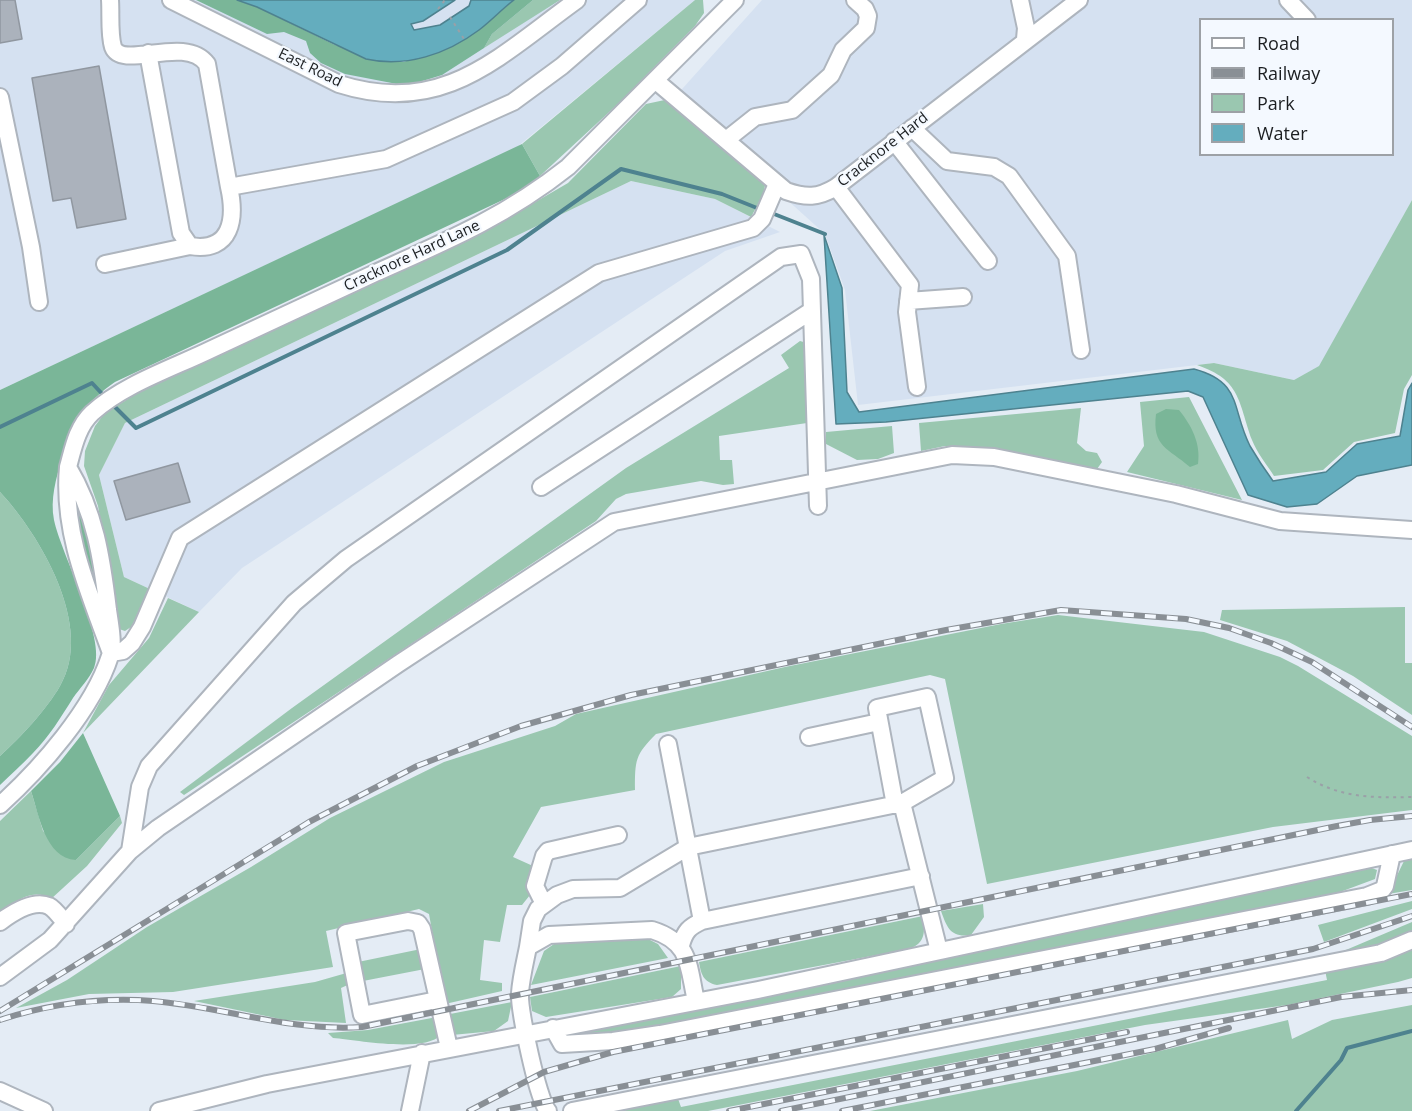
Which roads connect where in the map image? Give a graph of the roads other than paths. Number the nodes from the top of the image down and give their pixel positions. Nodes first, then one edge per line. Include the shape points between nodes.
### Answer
1 (110, 0) edge
2 (171, 0) edge
3 (577, 0) edge
4 (638, 0) edge
5 (855, 0) edge
6 (1020, 0) edge
7 (1079, 0) edge
8 (1288, 0) edge
9 (727, 4) edge
10 (1305, 18) edge
11 (1024, 39) junction
12 (148, 53) junction
13 (656, 81) junction
14 (0, 97) edge
15 (912, 128) junction
16 (726, 140) junction
17 (894, 141) junction
18 (777, 184) junction
19 (229, 187) junction
20 (836, 187) junction
21 (190, 246) junction
22 (988, 261) dead end
23 (105, 264) dead end
24 (909, 293) junction
25 (963, 297) dead end
26 (39, 302) dead end
27 (812, 311) junction
28 (1081, 350) dead end
29 (917, 387) dead end
30 (68, 467) junction
31 (816, 481) junction
32 (542, 487) dead end
33 (818, 506) dead end
34 (1412, 530) edge
35 (111, 653) junction
36 (879, 722) junction
37 (809, 738) dead end
38 (668, 744) dead end
39 (898, 804) junction
40 (0, 806) edge
41 (618, 835) dead end
42 (688, 847) junction
43 (1412, 850) edge
44 (130, 851) junction
45 (1392, 854) junction
46 (921, 876) junction
47 (544, 904) junction
48 (702, 921) junction
49 (0, 922) edge
50 (66, 924) junction
51 (1412, 940) edge
52 (681, 945) junction
53 (528, 947) junction
54 (939, 951) junction
55 (0, 977) edge
56 (437, 1000) junction
57 (696, 1001) junction
58 (553, 1028) junction
59 (526, 1033) junction
60 (449, 1048) junction
61 (422, 1053) junction
62 (0, 1090) edge
63 (44, 1111) edge
64 (159, 1111) edge
65 (410, 1111) edge
66 (548, 1111) edge
67 (572, 1111) edge

1 - 12 lane via 113,46 118,54
2 - 3 lane, East Road via 339,84 404,94 447,86 472,74
4 - 19 lane via 562,66 513,102 386,159
5 - 16 lane via 868,16 866,28 843,50 831,75 792,110 755,117
6 - 11 lane via 1026,28
7 - 11 lane, Cracknore Hard
8 - 10 lane
9 - 13 lane, Cracknore Hard Lane
11 - 15 lane, Cracknore Hard
12 - 19 lane via 181,51 197,54 207,64
12 - 21 lane via 181,233
13 - 16 lane, Cracknore Hard
13 - 30 lane, Cracknore Hard Lane via 568,167 510,210 104,404 89,415 81,429
14 - 26 lane
15 - 17 lane, Cracknore Hard
15 - 28 lane via 946,161 994,167 1009,176 1067,256
16 - 18 lane, Cracknore Hard
17 - 20 lane, Cracknore Hard
17 - 22 lane
18 - 20 lane, Cracknore Hard via 803,197 821,196
18 - 35 lane via 762,219 753,228 599,273 180,538 142,627 123,651
19 - 21 lane via 232,226 220,240
20 - 24 lane
21 - 23 lane
24 - 25 lane
24 - 29 lane
27 - 31 lane
27 - 32 lane
27 - 44 lane via 806,262 801,254 781,257 346,559 294,603 149,766 140,787
30 - 35 lane, Cracknore Hard Lane via 66,492 73,546
30 - 35 lane via 83,491 97,531
31 - 33 lane
31 - 34 lane via 952,455 994,457 1176,494 1280,521
31 - 44 lane via 614,522 241,769
35 - 40 lane via 94,692 71,724
36 - 37 lane
36 - 39 lane
36 - 39 lane via 877,708 927,697 945,778
38 - 42 lane
39 - 42 lane
39 - 46 lane
41 - 47 lane via 548,851 536,886
42 - 47 lane via 620,888 573,889
42 - 48 lane
43 - 45 lane
44 - 50 lane
45 - 54 lane
45 - 58 lane via 1385,886 1367,896 660,1034 562,1044
46 - 48 lane
46 - 54 lane
47 - 53 lane via 532,921
48 - 52 lane via 690,927
49 - 50 lane via 38,904 51,906
50 - 55 lane
51 - 67 lane via 1381,953
52 - 53 lane via 652,930 549,934
52 - 57 lane
53 - 59 lane via 520,995
54 - 57 lane
56 - 56 lane via 418,923 408,921 346,933 362,1016
56 - 60 lane
57 - 58 lane
58 - 59 lane
59 - 60 lane
59 - 66 lane via 542,1101
60 - 61 lane
61 - 64 lane via 233,1091
61 - 65 lane
62 - 63 lane

